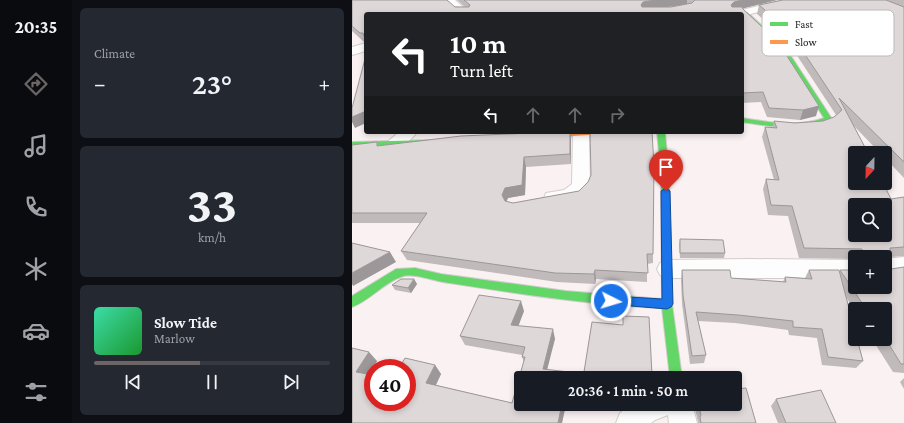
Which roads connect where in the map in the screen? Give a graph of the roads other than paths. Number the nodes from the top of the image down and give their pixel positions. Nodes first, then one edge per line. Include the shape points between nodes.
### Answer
1 (448, 0) edge
2 (672, 0) edge
3 (798, 0) edge
4 (687, 8) junction
5 (668, 11) edge
6 (463, 12) edge
7 (697, 12) edge
8 (744, 12) edge
9 (744, 15) edge
10 (762, 28) edge
11 (364, 48) edge
12 (352, 51) edge
13 (788, 56) edge
14 (744, 120) edge
15 (407, 134) edge
16 (568, 134) edge
17 (581, 134) edge
18 (661, 134) edge
19 (528, 137) edge
20 (441, 141) edge
21 (394, 143) junction
22 (352, 144) edge
23 (536, 200) edge
24 (904, 266) edge
25 (892, 267) edge
26 (668, 269) junction
27 (848, 269) edge
28 (358, 298) edge
29 (667, 304) junction
30 (352, 314) edge
31 (675, 371) edge
32 (645, 411) edge
33 (680, 411) edge
34 (630, 423) edge
35 (683, 423) edge

1 - 6 street
2 - 4 street
3 - 8 street
4 - 5 street
4 - 7 street
9 - 10 street
11 - 12 street
13 - 14 street via 828,119 807,127
15 - 21 street
16 - 19 street
17 - 23 street via 580,184 577,191 572,195
18 - 26 street
20 - 21 street
21 - 22 street
24 - 25 street
26 - 27 street
26 - 29 street
28 - 29 street via 400,272 415,272 566,296
28 - 30 street
29 - 31 street
32 - 34 street
33 - 35 street

